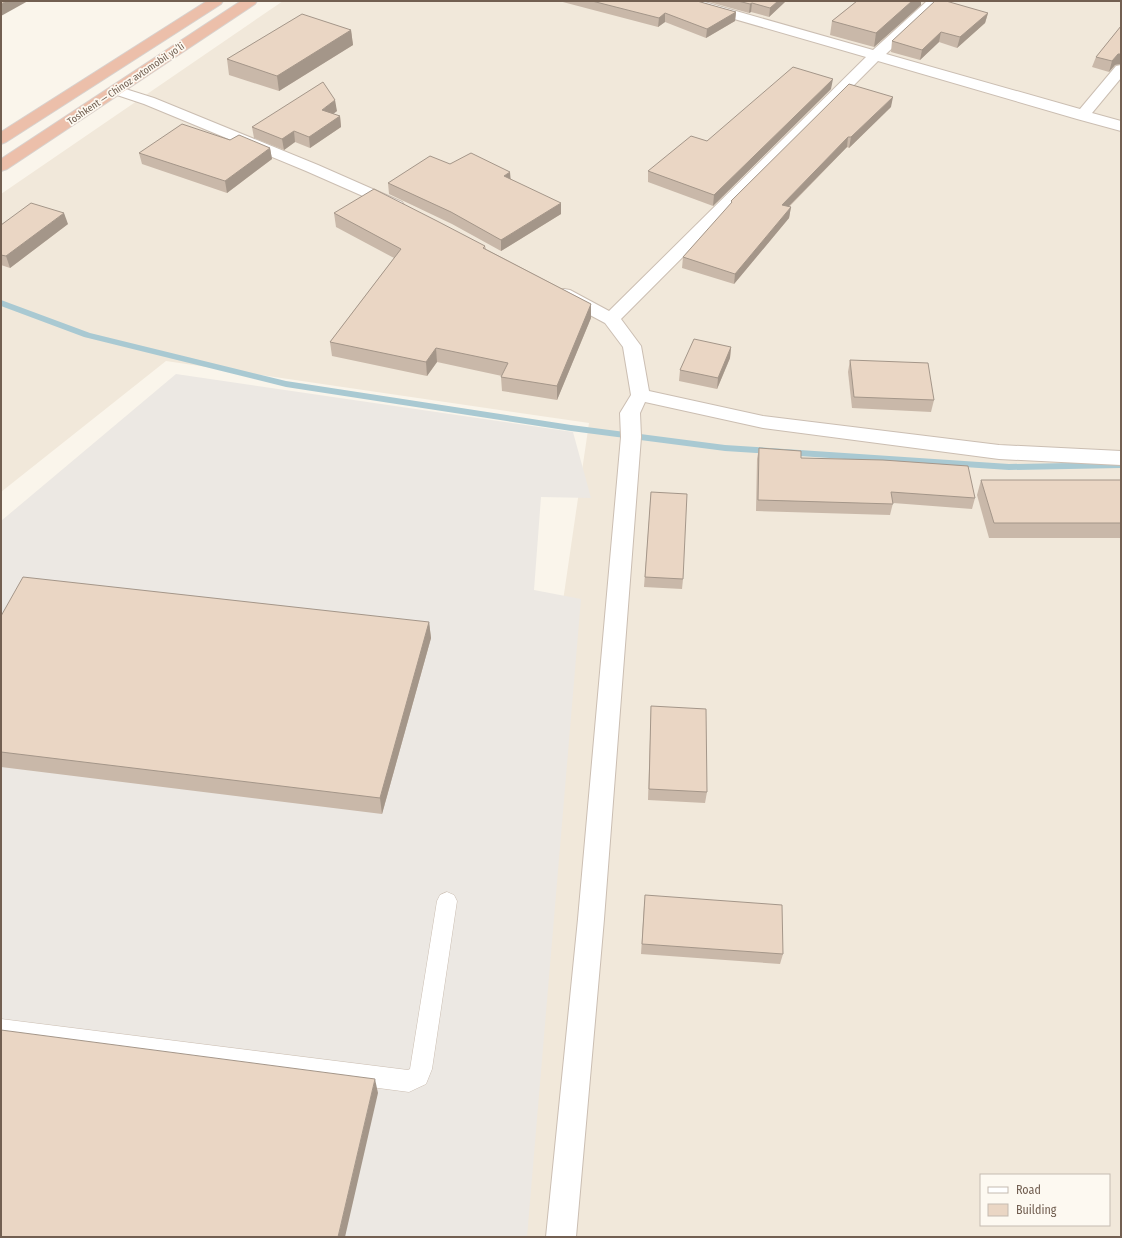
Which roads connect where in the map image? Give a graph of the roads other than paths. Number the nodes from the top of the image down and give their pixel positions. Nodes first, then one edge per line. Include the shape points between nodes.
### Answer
1 (216, 1) edge
2 (250, 1) edge
3 (935, 1) edge
4 (683, 2) edge
5 (875, 56) junction
6 (1121, 69) edge
7 (116, 90) junction
8 (1082, 116) junction
9 (1121, 126) edge
10 (1, 139) edge
11 (1, 166) edge
12 (411, 212) edge
13 (549, 285) edge
14 (611, 319) junction
15 (640, 395) junction
16 (1121, 458) edge
17 (447, 901) dead end
18 (1, 1030) edge
19 (561, 1237) edge

1 - 10 highway, Toshkent — Chinoz avtomobil yoʻli
2 - 7 highway, Toshkent — Chinoz avtomobil yoʻli
3 - 5 street
4 - 5 street
5 - 8 street
5 - 14 street
6 - 8 street
7 - 11 highway, Toshkent — Chinoz avtomobil yoʻli
7 - 12 street via 312,168
8 - 9 street
13 - 14 street
14 - 15 street via 632,346
15 - 16 street via 763,422 999,452
15 - 19 street via 630,413 631,437
17 - 18 lane via 422,1069 418,1077 409,1081

